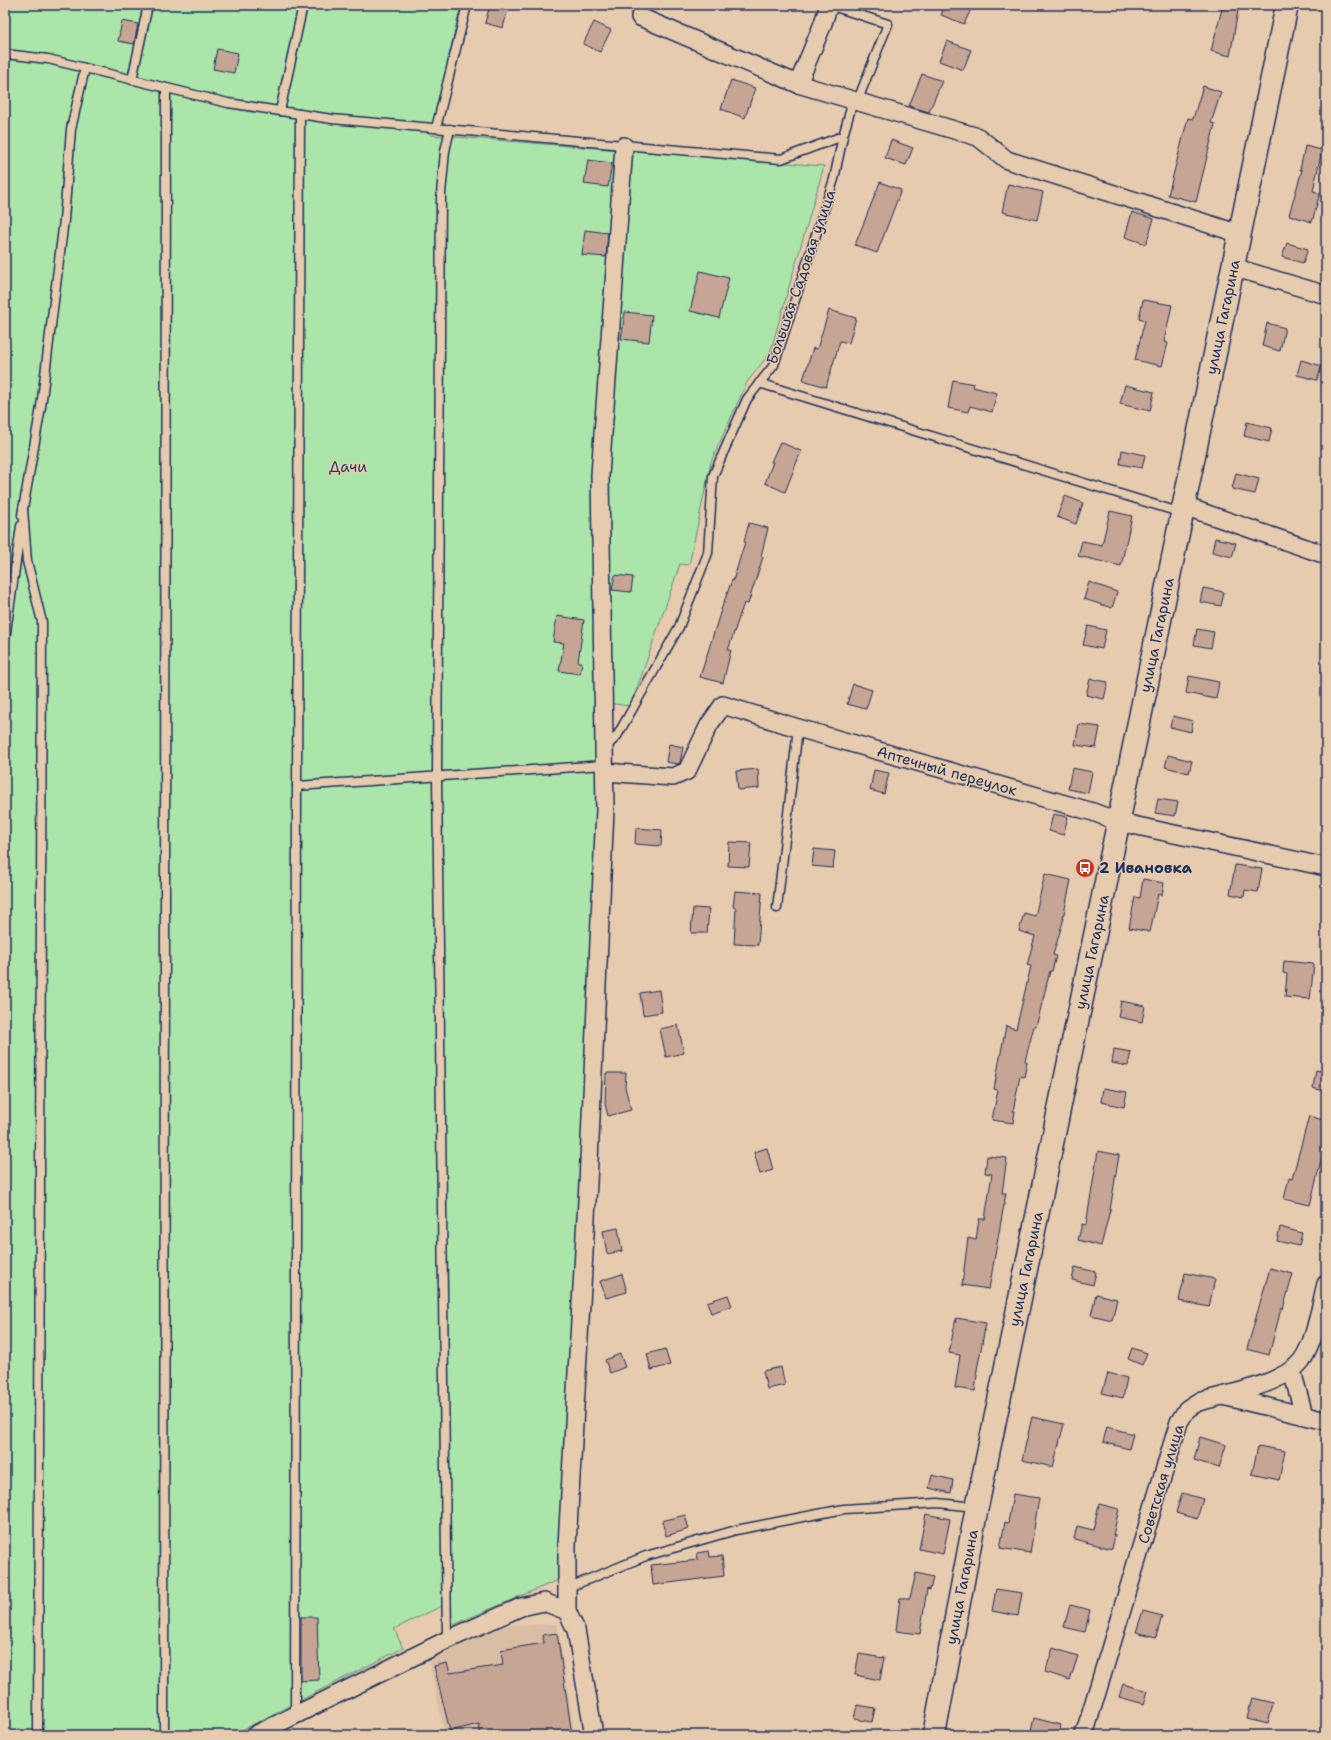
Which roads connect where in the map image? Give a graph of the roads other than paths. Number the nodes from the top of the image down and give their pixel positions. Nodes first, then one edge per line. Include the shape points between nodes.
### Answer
1 (148, 5) edge
2 (303, 5) edge
3 (467, 5) edge
4 (829, 5) edge
5 (1288, 5) edge
6 (640, 17) dead end
7 (5, 54) edge
8 (84, 68) junction
9 (132, 80) junction
10 (798, 84) junction
11 (166, 88) junction
12 (855, 102) junction
13 (280, 111) junction
14 (300, 114) junction
15 (436, 128) junction
16 (450, 129) junction
17 (843, 136) junction
18 (624, 146) junction
19 (1240, 234) junction
20 (1233, 267) junction
21 (1326, 295) edge
22 (759, 383) junction
23 (23, 509) junction
24 (1183, 510) junction
25 (1326, 556) edge
26 (5, 639) edge
27 (798, 728) junction
28 (604, 762) junction
29 (437, 776) junction
30 (297, 786) junction
31 (1119, 822) junction
32 (1326, 867) edge
33 (777, 908) dead end
34 (1326, 1284) edge
35 (1292, 1371) junction
36 (1221, 1396) junction
37 (1304, 1415) junction
38 (1326, 1421) edge
39 (977, 1507) junction
40 (567, 1588) junction
41 (567, 1610) junction
42 (447, 1640) junction
43 (295, 1715) junction
44 (38, 1735) edge
45 (164, 1735) edge
46 (255, 1735) edge
47 (594, 1735) edge
48 (934, 1735) edge
49 (1084, 1735) edge

1 - 9 lane
2 - 13 lane
3 - 15 lane
4 - 10 street
4 - 12 lane, Большая Садовая улица via 888,24
5 - 19 street, улица Гагарина
6 - 10 street
7 - 8 lane via 48,59
8 - 9 lane
8 - 23 lane via 71,129 64,220 43,392
9 - 11 lane
10 - 12 street
11 - 13 lane via 228,103
11 - 45 lane
12 - 17 lane, Большая Садовая улица
12 - 19 street via 978,137 1007,160
13 - 14 lane
14 - 15 lane
14 - 30 lane
15 - 16 lane
16 - 18 lane
16 - 29 lane via 441,194
17 - 18 lane via 781,159
17 - 22 lane, Большая Садовая улица via 834,179 774,365
18 - 28 street via 600,475
19 - 20 street, улица Гагарина
20 - 21 street
20 - 24 street, улица Гагарина
22 - 24 lane
22 - 28 lane, Большая Садовая улица via 747,399 713,476 708,553 679,627
23 - 26 lane
23 - 44 lane via 26,561 42,622
24 - 25 street
24 - 31 street, улица Гагарина
27 - 28 street, Аптечный переулок via 723,705 709,725 687,771 673,777
27 - 31 street, Аптечный переулок via 1093,812
27 - 33 lane
28 - 29 lane
28 - 40 street via 604,826 588,1183 567,1545
29 - 30 lane
29 - 42 lane
30 - 43 lane
31 - 32 street, Аптечный переулок
31 - 39 street, улица Гагарина
34 - 35 street, Советская улица via 1311,1342 1302,1360
35 - 36 street, Советская улица via 1275,1380
35 - 37 street
36 - 37 street
36 - 49 street, Советская улица via 1198,1402 1187,1409 1179,1422
37 - 38 street
39 - 40 lane via 938,1503 844,1509 736,1530 646,1556
39 - 48 street, улица Гагарина
40 - 41 street
41 - 42 street via 544,1602 521,1607
41 - 47 street via 576,1630
42 - 43 street
43 - 46 street

